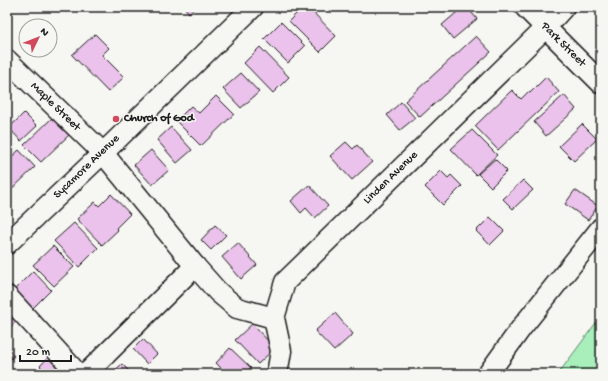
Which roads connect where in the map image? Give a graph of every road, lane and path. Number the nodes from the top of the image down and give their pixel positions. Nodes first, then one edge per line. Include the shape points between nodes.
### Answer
1 (253, 7) edge
2 (525, 7) edge
3 (564, 7) edge
4 (545, 28) junction
5 (7, 60) edge
6 (601, 83) edge
7 (103, 153) junction
8 (601, 228) edge
9 (7, 244) edge
10 (195, 266) junction
11 (7, 296) edge
12 (274, 318) junction
13 (78, 374) edge
14 (86, 374) edge
15 (277, 374) edge
16 (488, 374) edge

1 - 7 street, Sycamore Avenue
2 - 4 street, Park Street
3 - 4 street, Linden Avenue
4 - 6 street, Park Street
4 - 12 street, Linden Avenue via 285,282
5 - 7 street, Maple Street
7 - 9 street, Sycamore Avenue
7 - 10 street, Maple Street
8 - 16 street
10 - 12 street, Maple Street via 218,292 237,308
10 - 14 street
11 - 13 street
12 - 15 street, Linden Avenue via 281,351

